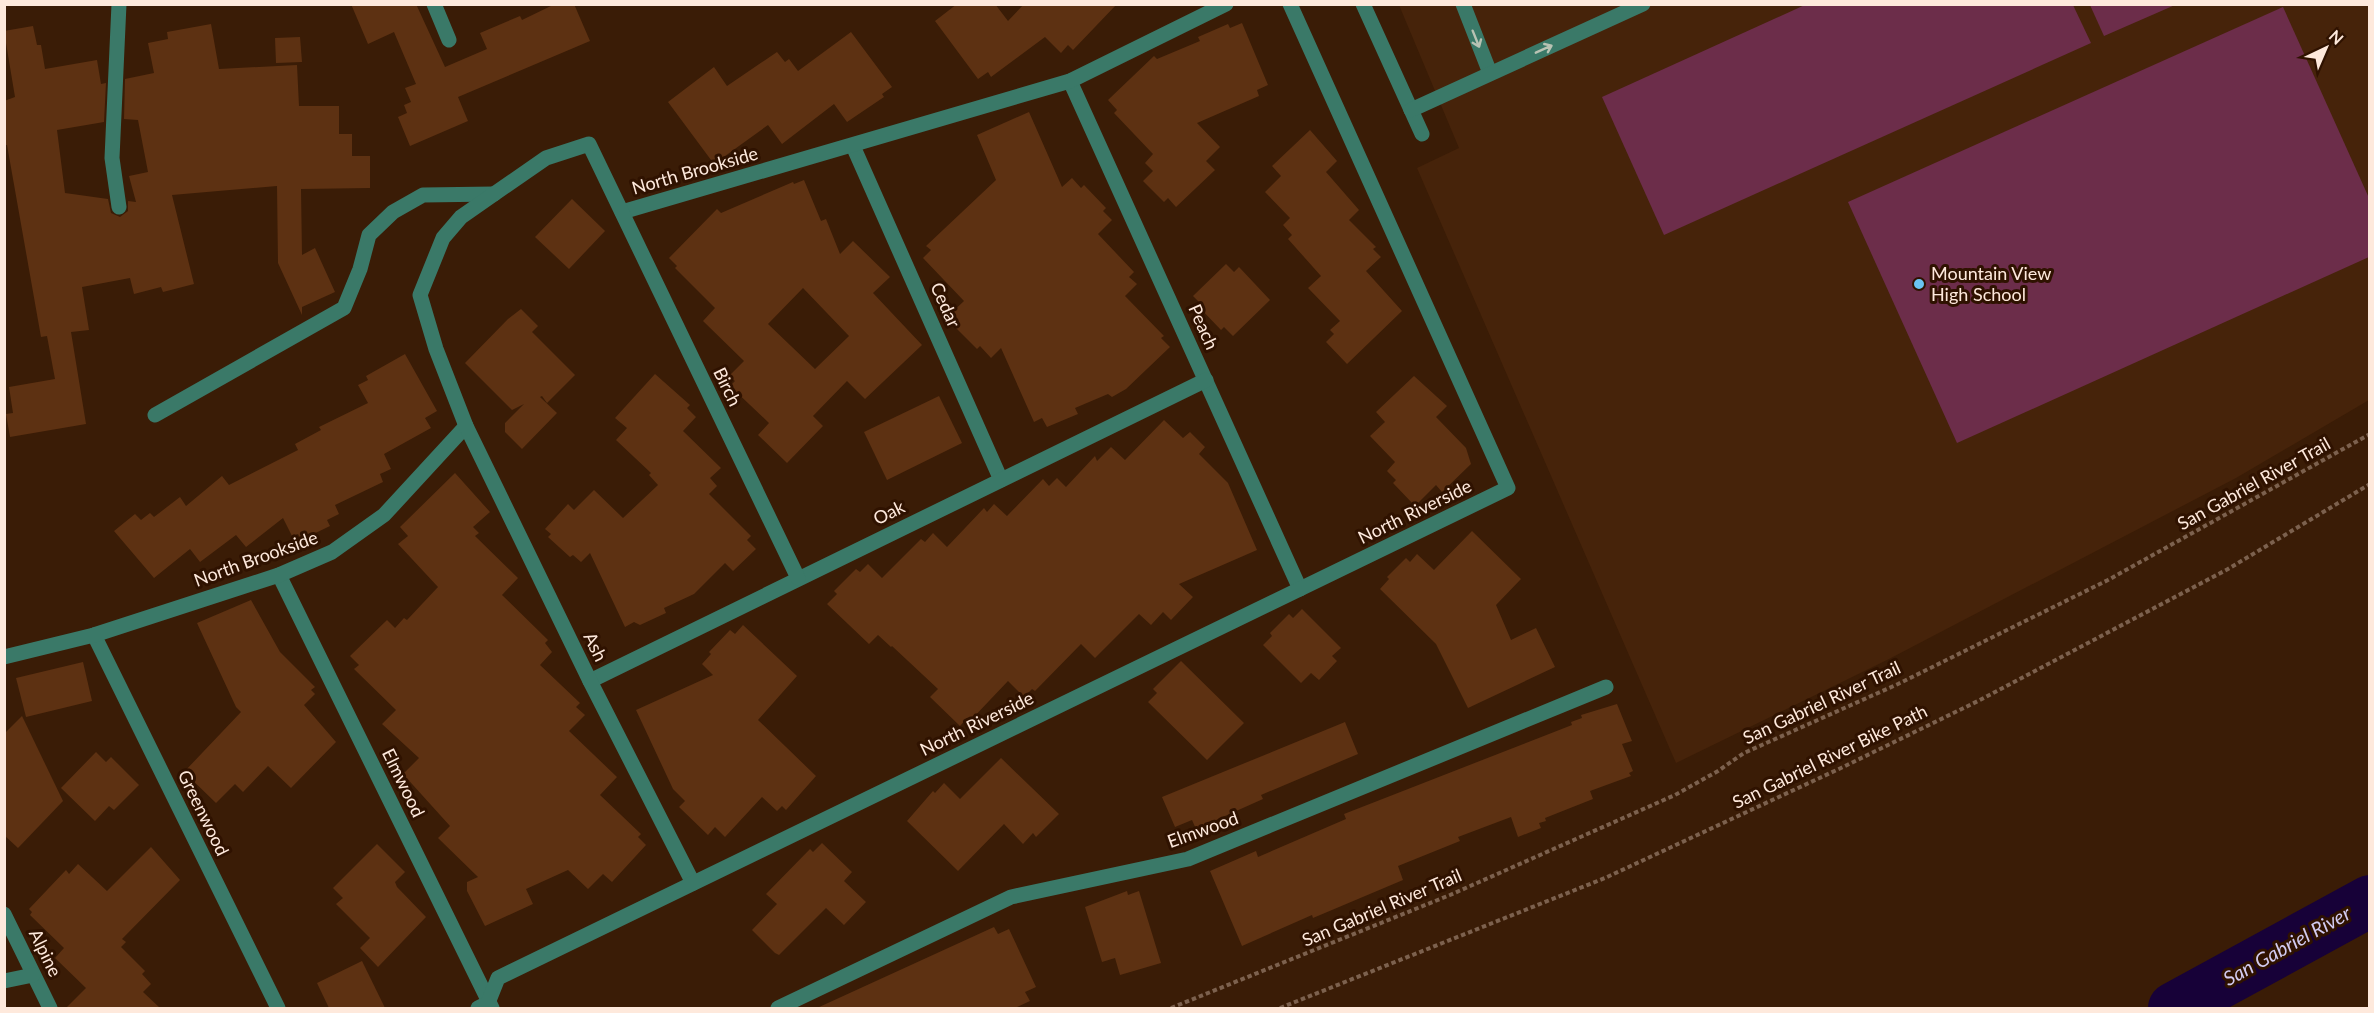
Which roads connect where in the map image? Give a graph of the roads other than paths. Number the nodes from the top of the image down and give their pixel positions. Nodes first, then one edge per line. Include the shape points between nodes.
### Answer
1 (119, 4) edge
2 (435, 4) edge
3 (1226, 4) edge
4 (1290, 4) edge
5 (1363, 4) edge
6 (1463, 4) edge
7 (1643, 4) edge
8 (449, 40) dead end
9 (1490, 73) junction
10 (1070, 81) junction
11 (1411, 110) junction
12 (1422, 134) dead end
13 (853, 146) junction
14 (494, 194) junction
15 (119, 207) dead end
16 (622, 212) junction
17 (1206, 380) junction
18 (155, 415) dead end
19 (466, 426) junction
20 (1001, 480) junction
21 (279, 574) junction
22 (798, 578) junction
23 (1300, 589) junction
24 (94, 635) junction
25 (4, 657) edge
26 (590, 681) junction
27 (1606, 687) dead end
28 (693, 883) junction
29 (4, 914) edge
30 (33, 975) junction
31 (4, 981) edge
32 (486, 1007) edge
33 (50, 1008) edge
34 (278, 1008) edge
35 (777, 1008) edge

1 - 15 street via 112,158
2 - 8 street
3 - 10 street, North Brookside
4 - 23 street, North Riverside via 1508,488
5 - 11 street
6 -> 9 street
9 -> 7 street
9 - 11 street
10 - 13 street, North Brookside
10 - 17 street, Peach
11 - 12 street
13 - 16 street, North Brookside
13 - 20 street, Cedar
14 - 16 street, North Brookside via 546,158 589,144
14 - 18 street via 423,195 393,212 369,235 344,308
14 - 19 street, North Brookside via 460,217 443,238 420,295
16 - 22 street, Birch
17 - 20 street, Oak
17 - 23 street, Peach
19 - 21 street, North Brookside via 384,514 332,552
19 - 26 street, Ash
20 - 22 street, Oak
21 - 24 street, North Brookside
21 - 32 street, Elmwood
22 - 26 street, Oak
23 - 28 street, North Riverside
24 - 25 street, North Brookside
24 - 34 street, Greenwood
26 - 28 street, Ash
27 - 35 street, Elmwood via 1188,859 1011,897
28 - 32 street, North Riverside via 498,978
29 - 30 street, Alpine
30 - 31 street
30 - 33 street, Alpine

